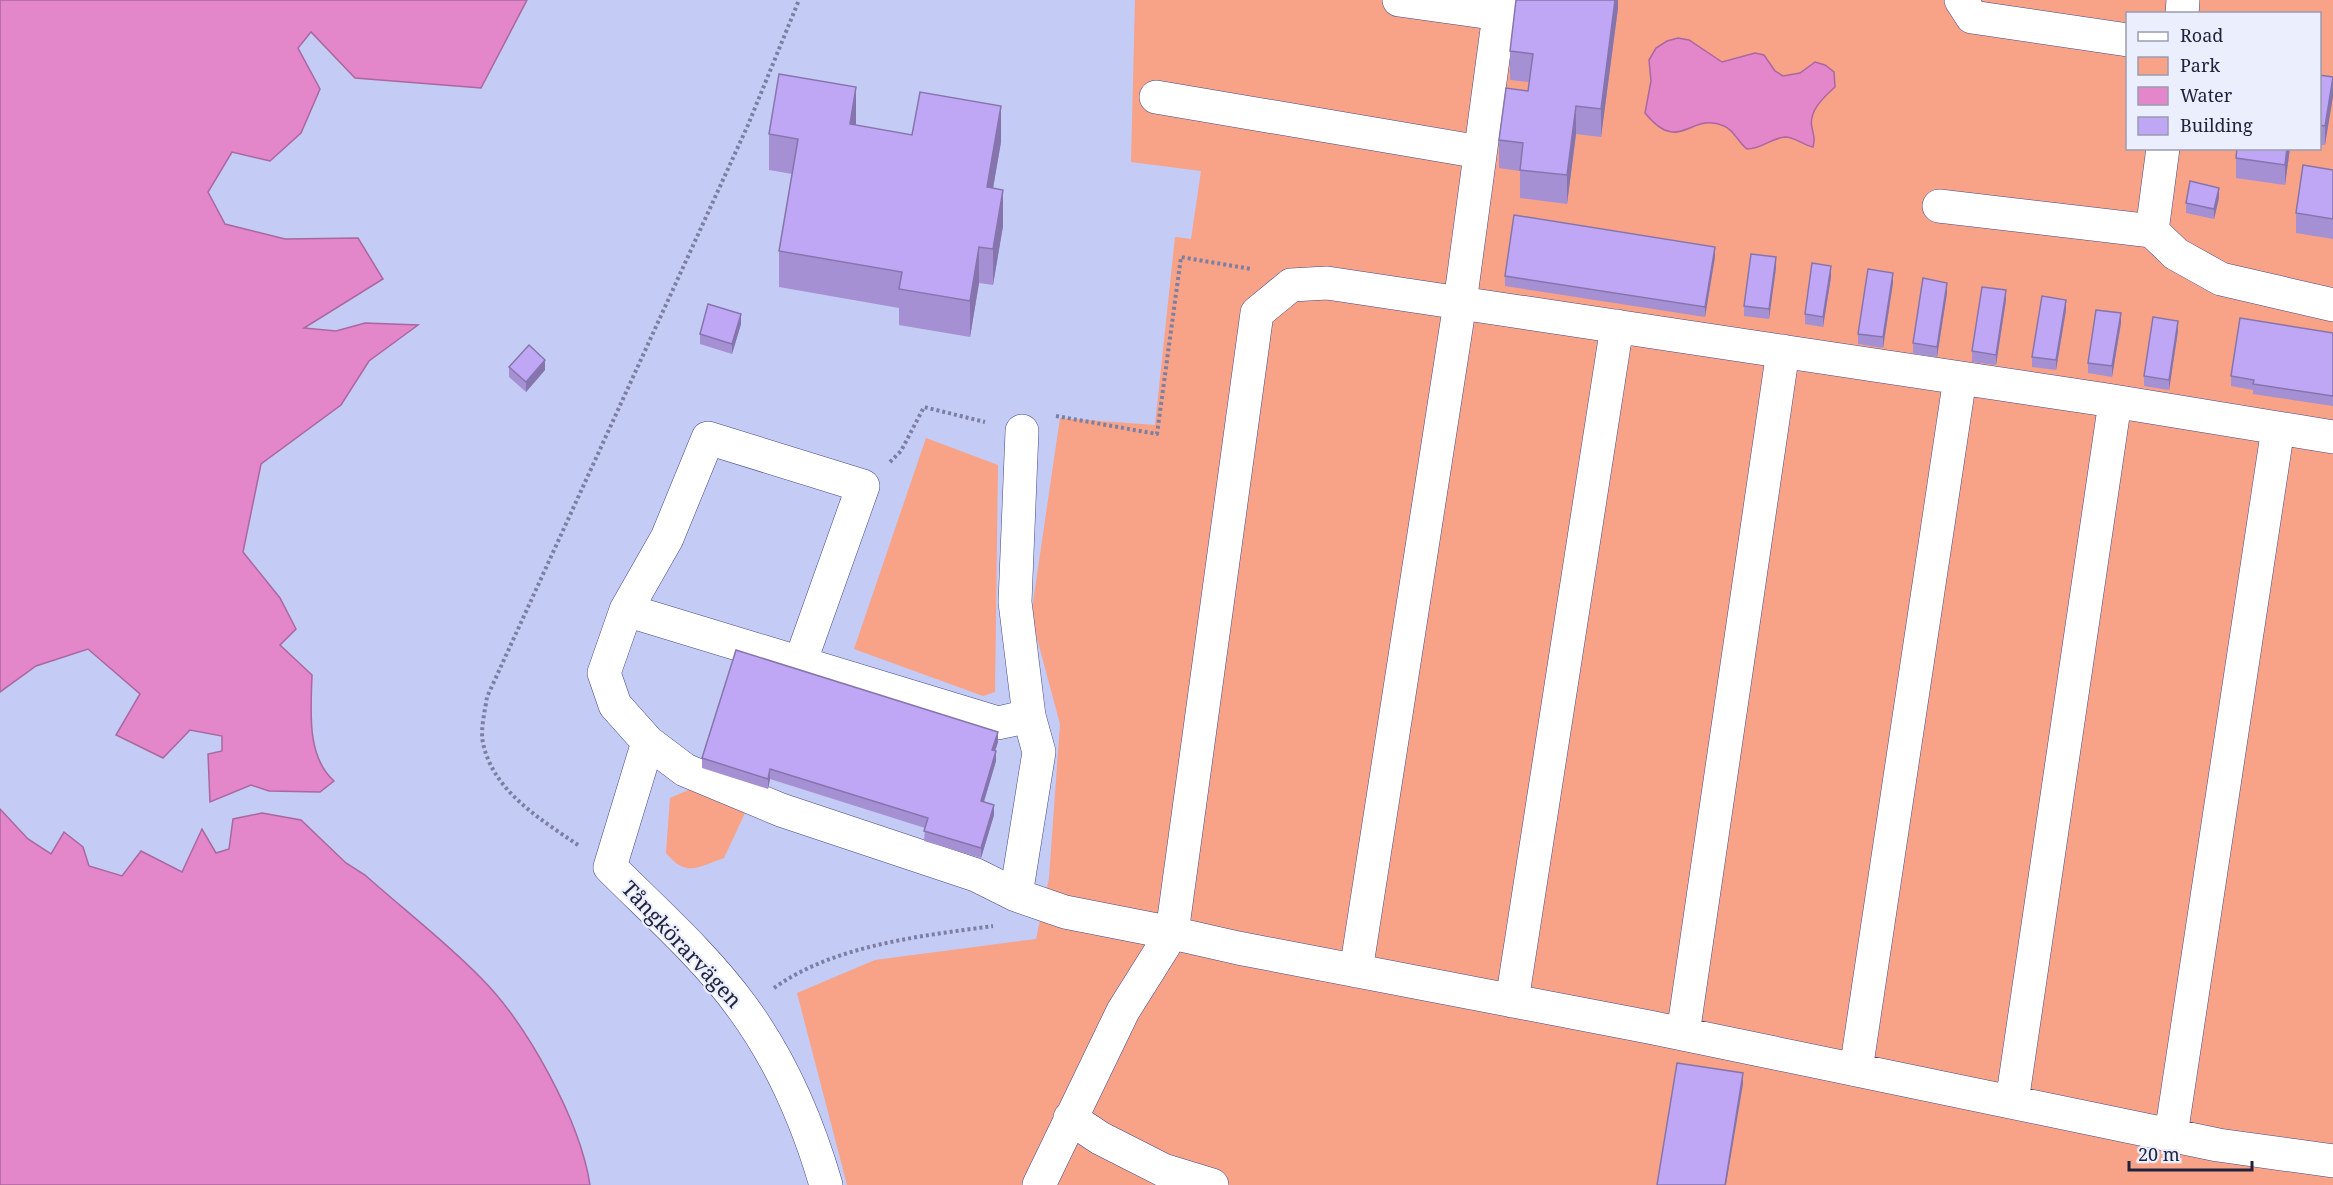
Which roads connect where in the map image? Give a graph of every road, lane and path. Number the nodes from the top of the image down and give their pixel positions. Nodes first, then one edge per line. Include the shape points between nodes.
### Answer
1 (799, 0) edge
2 (1399, 0) edge
3 (1961, 0) edge
4 (1500, 7) edge
5 (2126, 40) edge
6 (1156, 97) dead end
7 (2163, 150) edge
8 (1480, 152) junction
9 (1939, 206) dead end
10 (2152, 231) junction
11 (1260, 271) dead end
12 (1460, 303) junction
13 (2333, 305) edge
14 (1617, 326) junction
15 (1783, 351) junction
16 (1960, 378) junction
17 (2115, 402) junction
18 (2278, 428) junction
19 (1022, 431) junction
20 (2333, 437) edge
21 (863, 486) junction
22 (626, 610) junction
23 (800, 663) junction
24 (1029, 717) junction
25 (648, 742) junction
26 (610, 867) junction
27 (1016, 895) junction
28 (1172, 933) junction
29 (1356, 970) junction
30 (1512, 1001) junction
31 (743, 1008) junction
32 (1683, 1034) junction
33 (1856, 1070) junction
34 (2012, 1102) junction
35 (1070, 1118) junction
36 (2171, 1135) junction
37 (2332, 1152) edge
38 (826, 1185) edge
39 (1039, 1185) edge
40 (1212, 1185) edge

1 - 26 path via 748,125 487,697 482,741 496,778 538,819
2 - 4 street
3 - 5 street via 1972,17
4 - 8 street
6 - 8 street
7 - 10 street
8 - 12 street
9 - 10 street
10 - 13 street via 2176,254 2221,279
11 - 19 path via 1181,256 1157,434 1051,415
12 - 14 street
12 - 28 street via 1327,283 1291,285 1257,313
12 - 29 street
14 - 15 street
14 - 30 street
15 - 16 street
15 - 32 street
16 - 17 street
16 - 33 street
17 - 18 street
17 - 34 street
18 - 20 street
18 - 36 street
19 - 21 path via 924,407 901,451
19 - 24 street via 1015,602
21 - 22 street via 708,438 667,538
21 - 23 street
22 - 23 street
22 - 25 street via 604,674 615,705
23 - 24 street via 998,723
24 - 27 street via 1039,752
25 - 26 street
25 - 27 street via 684,771 782,810 976,875
26 - 31 street, Tångkörarvägen via 715,973
27 - 28 street via 1065,912
27 - 31 path via 1003,925 861,948 786,980
28 - 29 street
28 - 35 street via 1123,1011
29 - 30 street
30 - 32 street
31 - 38 street, Tångkörarvägen via 797,1104
32 - 33 street
33 - 34 street
34 - 36 street
35 - 39 street
35 - 40 street via 1162,1170
36 - 37 street

